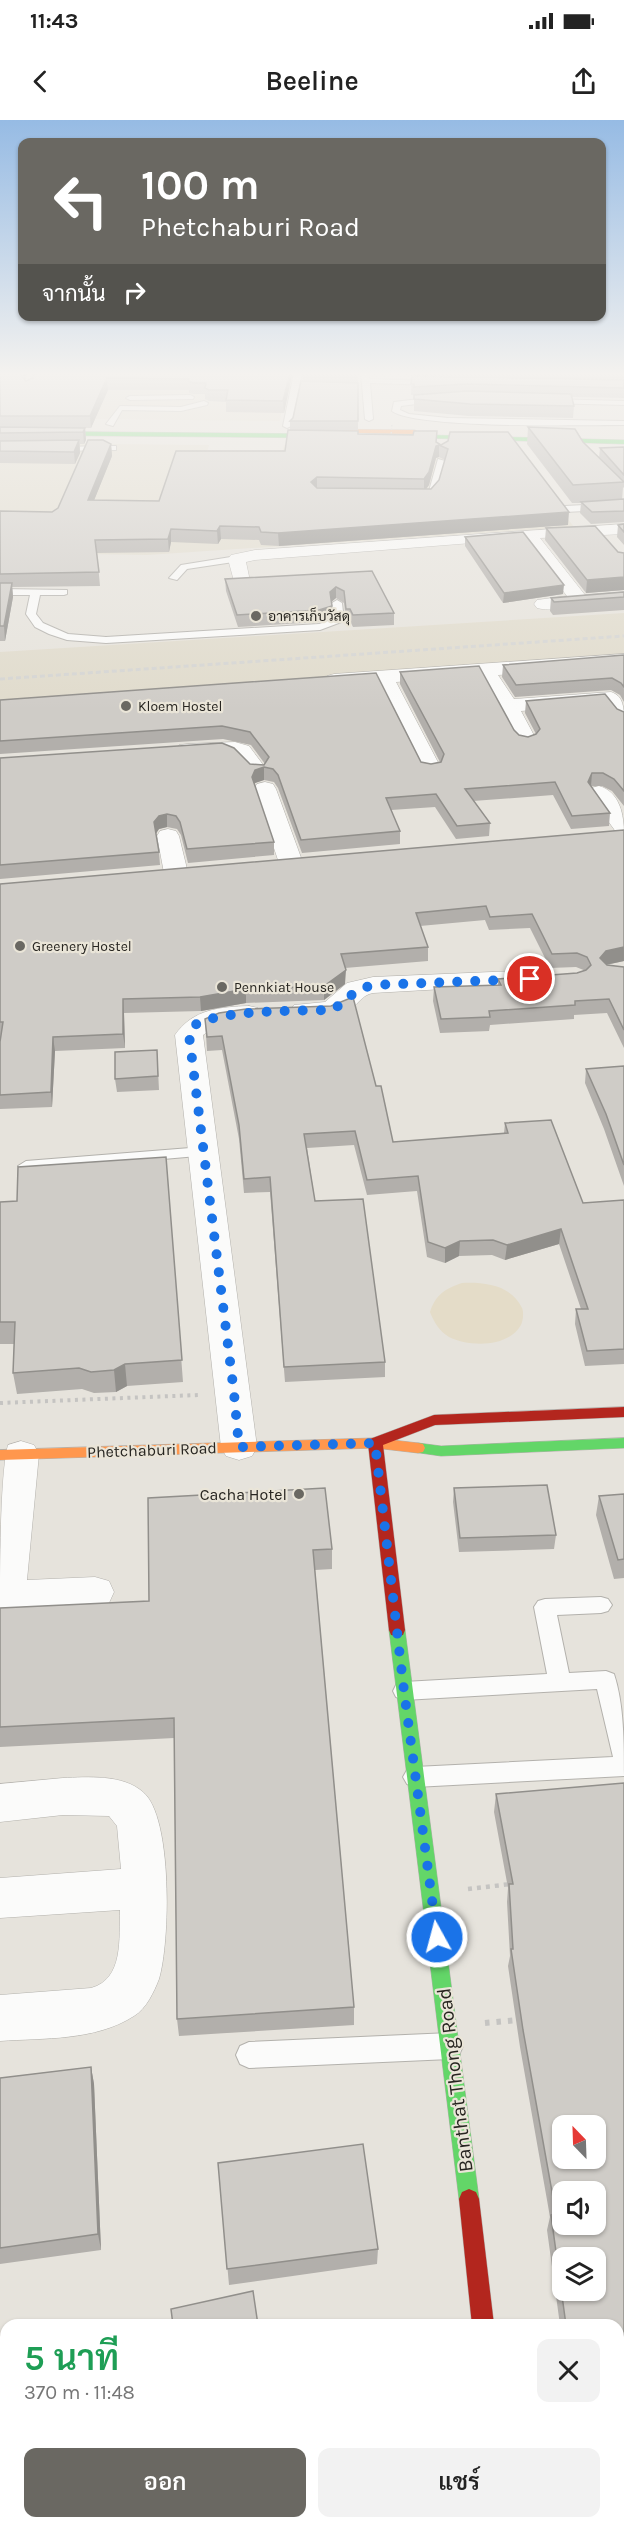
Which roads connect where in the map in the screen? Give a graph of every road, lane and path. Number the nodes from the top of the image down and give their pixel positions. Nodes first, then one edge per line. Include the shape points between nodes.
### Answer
1 (435, 485) edge
2 (405, 497) edge
3 (561, 505) joint
4 (624, 506) edge
5 (624, 529) edge
6 (594, 532) junction
7 (528, 534) junction
8 (613, 548) edge
9 (562, 550) edge
10 (541, 552) junction
11 (237, 559) junction
12 (174, 578) dead end
13 (241, 581) edge
14 (0, 592) edge
15 (36, 592) junction
16 (64, 592) edge
17 (624, 597) edge
18 (580, 601) junction
19 (337, 603) edge
20 (543, 604) edge
21 (624, 660) edge
22 (485, 669) junction
23 (383, 676) junction
24 (311, 682) edge
25 (539, 703) junction
26 (508, 706) junction
27 (624, 717) edge
28 (600, 720) edge
29 (552, 723) edge
30 (526, 741) edge
31 (164, 751) edge
32 (430, 768) edge
33 (599, 794) edge
34 (168, 836) dead end
35 (615, 837) edge
36 (315, 861) edge
37 (153, 875) edge
38 (575, 977) edge
39 (203, 1152) junction
40 (26, 1166) edge
41 (234, 1393) junction
42 (0, 1403) edge
43 (624, 1412) edge
44 (375, 1443) junction
45 (624, 1443) edge
46 (239, 1447) junction
47 (11, 1454) edge
48 (95, 1592) dead end
49 (3, 1596) edge
50 (601, 1605) dead end
51 (560, 1682) junction
52 (404, 1691) junction
53 (624, 1755) edge
54 (624, 1766) edge
55 (415, 1777) junction
56 (0, 1803) edge
57 (522, 1883) edge
58 (142, 1888) junction
59 (431, 1892) junction
60 (0, 1898) edge
61 (0, 2018) edge
62 (530, 2019) edge
63 (450, 2036) junction
64 (249, 2055) dead end
65 (482, 2319) edge

1 - 2 lane via 433,493 427,496
3 - 4 lane
3 - 6 street
5 - 6 street
6 - 7 street
6 - 8 street
7 - 10 street
7 - 11 street
9 - 10 street
10 - 18 street
11 - 12 lane via 184,567
11 - 13 street
14 - 15 lane
15 - 16 lane
15 - 19 lane via 31,614 39,625 67,637 106,640 320,627 339,621
17 - 18 street
18 - 20 street
21 - 22 street
22 - 23 street
22 - 26 street
23 - 24 street
23 - 32 street
25 - 26 street
25 - 27 street via 611,698
25 - 29 street
26 - 30 street
27 - 28 street
31 - 36 street via 241,751 261,780 280,864
33 - 35 street
34 - 37 street via 188,872
38 - 39 street via 374,985 356,989 331,1010 230,1015 200,1022 189,1035
39 - 40 lane
39 - 41 street
41 - 42 path
41 - 46 street
43 - 44 main road, Phetchaburi Road via 434,1420
44 - 45 main road, Phetchaburi Road via 441,1451
44 - 46 main road, Phetchaburi Road
44 - 52 main road, Banthat Thong Road
46 - 47 main road, Phetchaburi Road
47 - 49 street
48 - 49 street
50 - 51 lane via 544,1607
51 - 52 lane
51 - 53 lane via 606,1680
52 - 55 main road, Banthat Thong Road
54 - 55 lane
55 - 59 main road, Banthat Thong Road
56 - 58 street via 98,1795 120,1799 133,1809 139,1827
57 - 59 path
58 - 60 street
58 - 61 street via 141,1954 134,1982 118,2000 89,2011
59 - 63 main road, Banthat Thong Road
62 - 63 path
63 - 64 lane
63 - 65 main road, Banthat Thong Road

